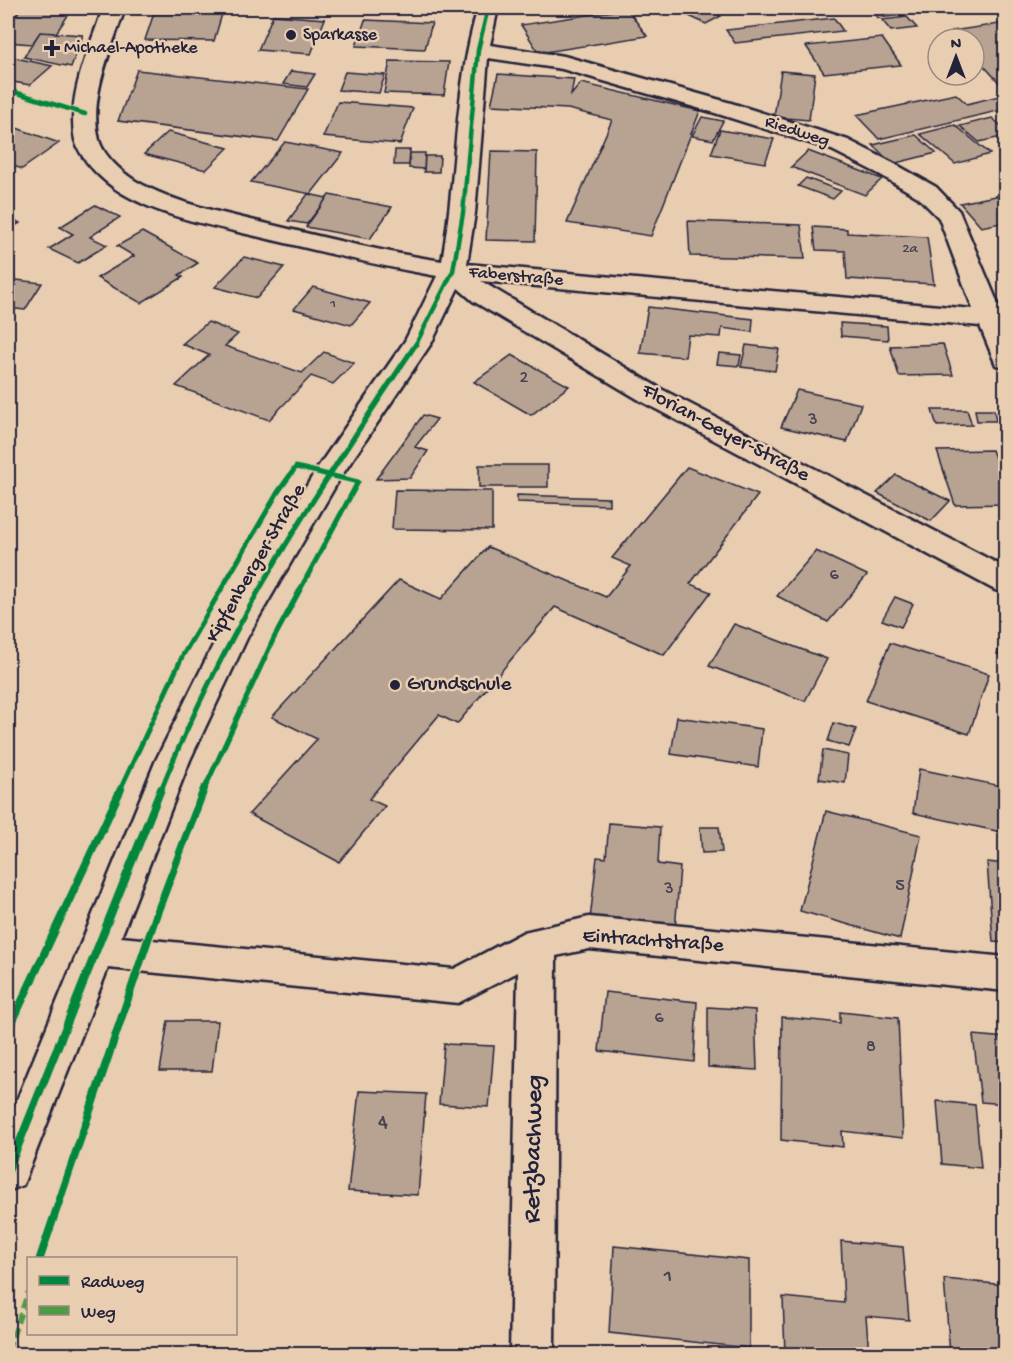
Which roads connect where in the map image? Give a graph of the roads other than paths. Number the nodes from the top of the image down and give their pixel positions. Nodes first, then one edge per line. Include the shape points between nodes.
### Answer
1 (114, 8) edge
2 (488, 8) edge
3 (478, 50) junction
4 (453, 272) junction
5 (998, 320) edge
6 (1005, 360) edge
7 (1005, 582) edge
8 (537, 943) junction
9 (98, 951) junction
10 (1005, 974) edge
11 (8, 1171) edge
12 (532, 1354) edge

1 - 4 street, Faberstraße via 85,114 87,142 104,166 131,189 189,212 378,259
2 - 3 street, Kipfenberger Straße
3 - 4 street, Kipfenberger Straße via 463,213
3 - 5 street, Riedweg via 564,63 712,105 840,145 887,169 927,192 950,216
4 - 5 street, Faberstraße
4 - 7 street, Florian-Geyer-Straße via 482,295 651,395
4 - 9 street, Kipfenberger Straße via 418,342 328,474 233,635 173,760
5 - 6 street, Riedweg
8 - 9 street, Eintrachtstraße via 458,986
8 - 10 street, Eintrachtstraße via 589,933
8 - 12 street, Retzbachweg
9 - 11 street, Kipfenberger Straße

